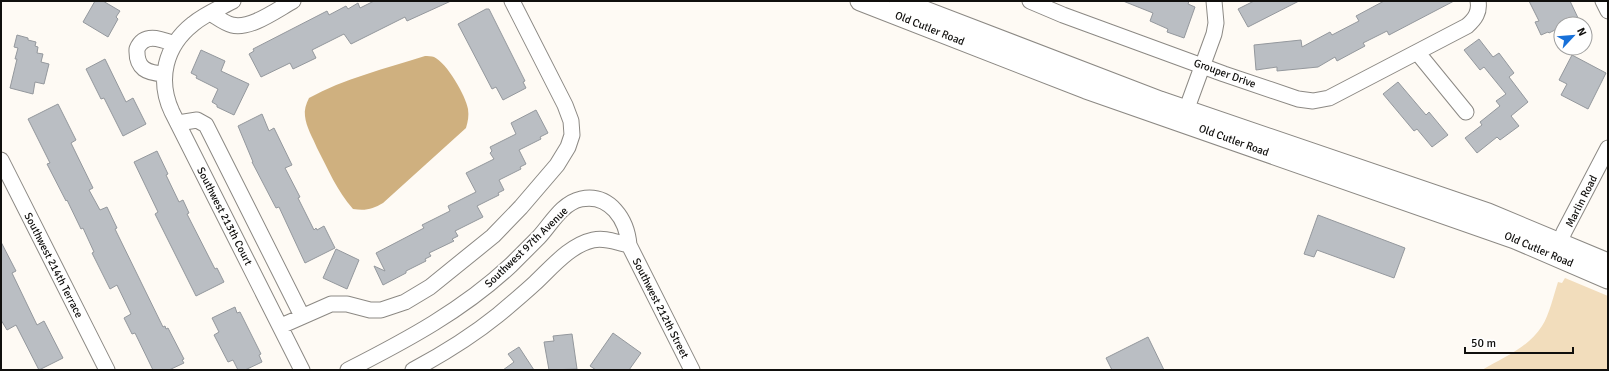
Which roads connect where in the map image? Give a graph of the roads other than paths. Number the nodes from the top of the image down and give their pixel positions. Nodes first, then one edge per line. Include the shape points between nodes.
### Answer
1 (233, 1) edge
2 (293, 1) edge
3 (512, 1) edge
4 (860, 1) edge
5 (899, 1) edge
6 (1030, 1) edge
7 (1214, 1) edge
8 (1603, 1) edge
9 (1478, 5) edge
10 (1608, 11) edge
11 (210, 13) junction
12 (175, 44) junction
13 (1417, 52) junction
14 (1202, 65) junction
15 (164, 74) junction
16 (1466, 112) dead end
17 (1184, 116) junction
18 (178, 123) junction
19 (1608, 148) edge
20 (1, 160) edge
21 (629, 245) junction
22 (1557, 249) junction
23 (1608, 263) edge
24 (1608, 279) edge
25 (302, 316) junction
26 (281, 326) junction
27 (103, 369) edge
28 (302, 370) edge
29 (348, 370) edge
30 (413, 370) edge
31 (692, 370) edge

1 - 11 street, Southwest 213th Court
2 - 11 street via 258,20 238,26 226,23
3 - 25 street via 569,114 571,141 557,165 506,223 469,256 406,302 382,310 331,304
4 - 17 main road, Old Cutler Road via 1086,89
5 - 17 main road, Old Cutler Road via 1160,100
6 - 14 street, Grouper Drive
7 - 14 street via 1215,28
8 - 10 street
9 - 13 street, Grouper Drive via 1474,18 1467,26
11 - 12 street, Southwest 213th Court via 193,23
12 - 15 street, Southwest 213th Court
12 - 15 street via 147,38 136,50 137,59 142,67 150,72
13 - 14 street, Grouper Drive via 1329,98 1313,101 1298,99
13 - 16 street
14 - 17 street
15 - 18 street, Southwest 213th Court via 166,97
17 - 22 main road, Old Cutler Road via 1488,213
18 - 25 street via 197,120 206,126
18 - 26 street, Southwest 213th Court
19 - 22 street, Marlin Road
20 - 27 street, Southwest 214th Terrace
21 - 29 street, Southwest 97th Avenue via 628,233 611,207 599,200 580,199 573,202 560,211 511,265 470,299 404,342
21 - 30 street via 599,239 575,248 484,325
21 - 31 street, Southwest 212th Street
22 - 23 main road, Old Cutler Road
22 - 24 main road, Old Cutler Road
25 - 26 street
26 - 28 street, Southwest 213th Court

